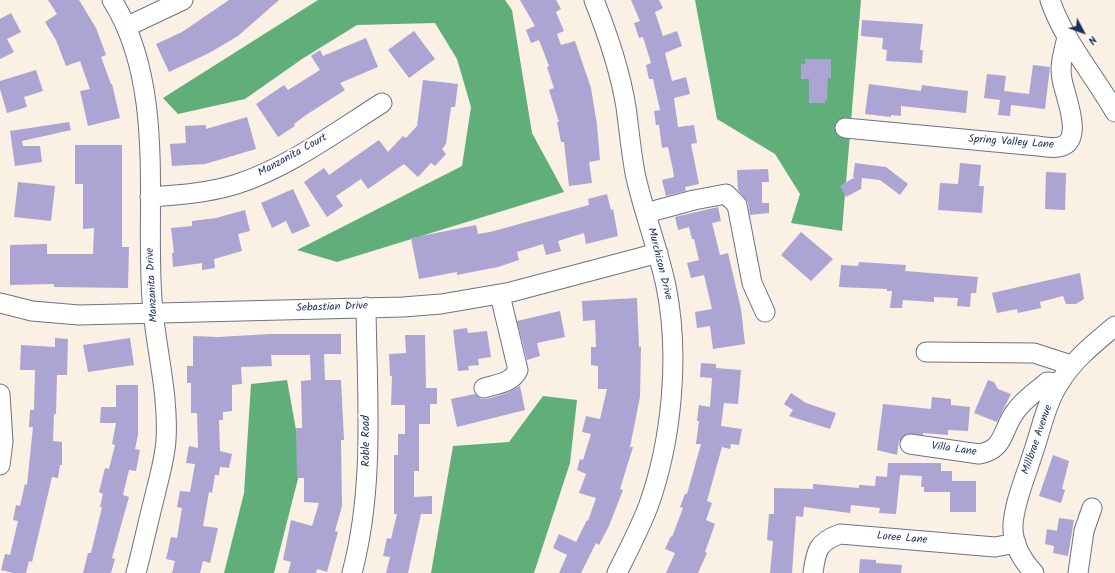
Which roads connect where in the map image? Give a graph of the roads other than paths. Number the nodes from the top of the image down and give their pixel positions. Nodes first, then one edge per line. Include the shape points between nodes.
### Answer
1 (112, 0) edge
2 (183, 0) edge
3 (594, 0) edge
4 (1050, 0) edge
5 (126, 27) junction
6 (1067, 37) junction
7 (382, 103) dead end
8 (1115, 112) edge
9 (845, 128) dead end
10 (150, 197) junction
11 (646, 213) junction
12 (658, 253) junction
13 (500, 295) junction
14 (0, 303) edge
15 (366, 307) junction
16 (765, 312) dead end
17 (153, 313) junction
18 (1115, 326) edge
19 (926, 352) dead end
20 (1072, 365) junction
21 (1058, 383) junction
22 (484, 388) dead end
23 (0, 394) edge
24 (910, 444) dead end
25 (0, 465) edge
26 (1092, 508) dead end
27 (1016, 543) junction
28 (136, 573) edge
29 (352, 573) edge
30 (618, 573) edge
31 (814, 573) edge
32 (1034, 573) edge
33 (1078, 573) edge

1 - 5 street, Manzanita Drive
2 - 5 street
3 - 11 street, Murchison Drive via 620,78 635,174
4 - 6 street
5 - 10 street, Manzanita Drive via 135,51 146,104
6 - 8 street
6 - 9 street, Spring Valley Lane via 1062,57 1062,79 1072,119 1072,136 1060,147
7 - 10 street, Manzanita Court via 268,172 208,192
10 - 17 street, Manzanita Drive
11 - 12 street, Murchison Drive
11 - 16 street via 726,194 737,205 752,283
12 - 13 street, Sebastian Drive
12 - 30 street, Murchison Drive via 671,323 670,406 658,472 648,507
13 - 15 street, Sebastian Drive via 441,304
13 - 22 street via 518,370 509,381
14 - 17 street, Sebastian Drive via 58,314
15 - 17 street, Sebastian Drive
15 - 29 street, Roble Road via 367,492 363,527
17 - 28 street, Manzanita Drive via 165,396 166,442
18 - 20 street, Millbrae Avenue
19 - 20 street via 1034,353
20 - 21 street, Millbrae Avenue
21 - 24 street, Villa Lane via 1047,382 1015,412 998,445 990,452 979,454
21 - 27 street, Millbrae Avenue via 1016,505 1013,525
23 - 25 street via 3,442
26 - 33 street via 1084,531
27 - 31 street, Loree Lane via 995,547 840,534 828,538 819,546 815,555
27 - 32 street, Millbrae Avenue via 1020,556

